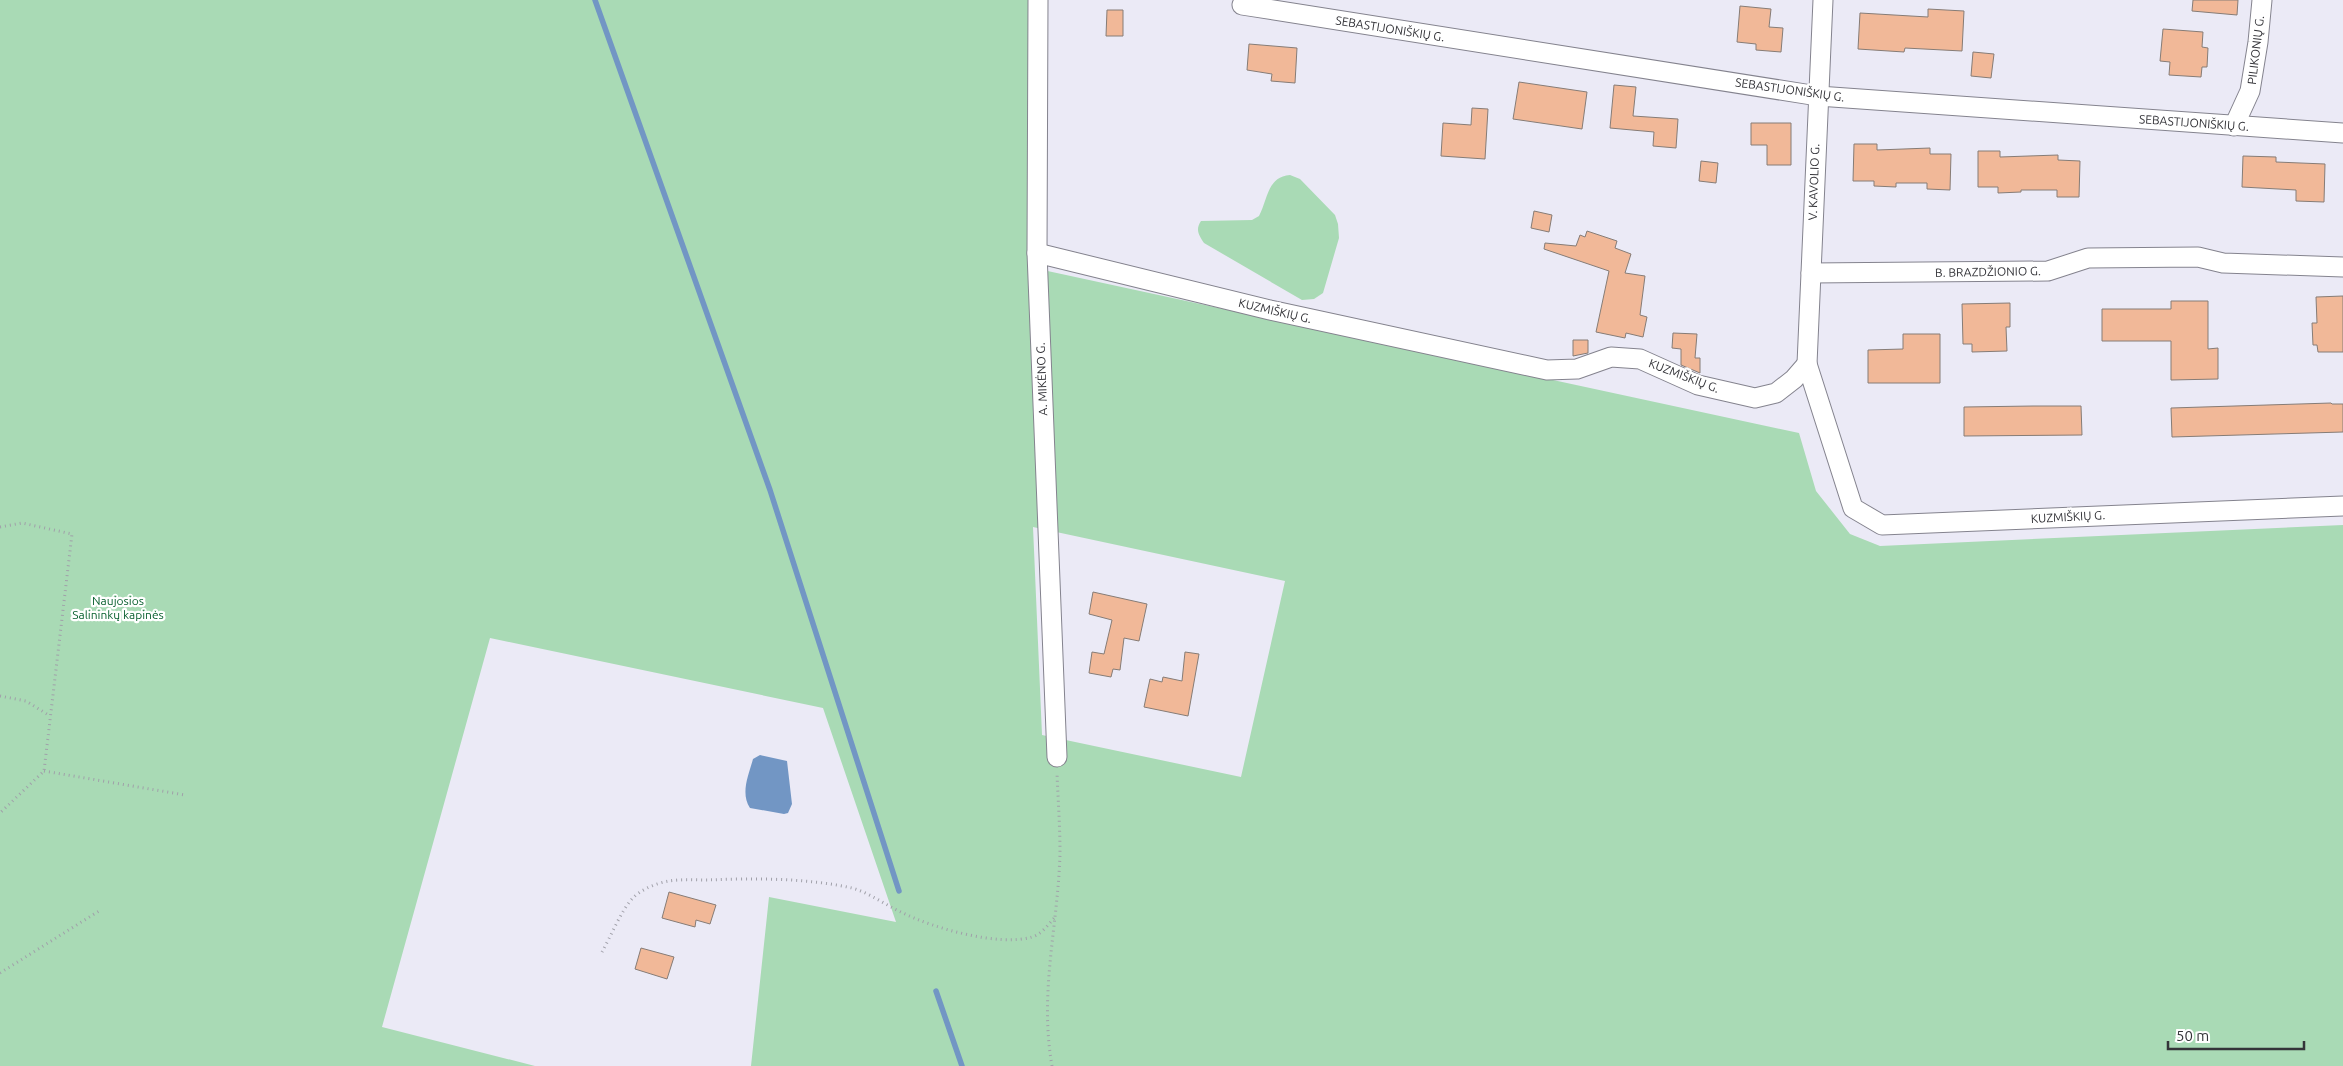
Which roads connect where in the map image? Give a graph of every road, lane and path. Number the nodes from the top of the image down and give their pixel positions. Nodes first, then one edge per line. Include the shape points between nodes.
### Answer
1 (1038, 0) edge
2 (1823, 0) edge
3 (2262, 0) edge
4 (1242, 5) dead end
5 (1818, 96) junction
6 (2234, 126) junction
7 (2343, 133) edge
8 (1037, 253) junction
9 (2343, 267) edge
10 (1811, 273) junction
11 (1807, 364) junction
12 (2343, 506) edge
13 (0, 527) edge
14 (0, 696) edge
15 (50, 716) junction
16 (1057, 757) joint
17 (44, 772) junction
18 (185, 795) dead end
19 (0, 812) edge
20 (99, 911) dead end
21 (1054, 917) junction
22 (602, 952) dead end
23 (0, 973) edge
24 (1052, 1066) edge

1 - 8 street, A. MIKĖNO G.
2 - 5 street, V. KAVOLIO G.
3 - 6 street, PILIKONIŲ G. via 2250,91
4 - 5 street, SEBASTIJONIŠKIŲ G.
5 - 6 street, SEBASTIJONIŠKIŲ G.
5 - 10 street, V. KAVOLIO G.
6 - 7 street, SEBASTIJONIŠKIŲ G.
8 - 11 street, KUZMIŠKIŲ G. via 1270,310 1547,370 1577,370 1611,357 1640,359 1698,385 1755,398 1776,393
8 - 16 street, A. MIKĖNO G.
9 - 10 street, B. BRAZDŽIONIO G. via 2223,263 2198,257 2088,258 2048,271
10 - 11 street, V. KAVOLIO G.
11 - 12 street, KUZMIŠKIŲ G. via 1853,508 1882,525
13 - 15 path via 22,523 72,534
14 - 15 path via 26,701
15 - 17 path
16 - 21 path via 1060,853
17 - 18 path
17 - 19 path
20 - 23 path
21 - 22 path via 1033,936 1016,940 996,939 935,927 852,888 739,878 670,881 653,886 632,899
21 - 24 path via 1047,983 1047,1037

